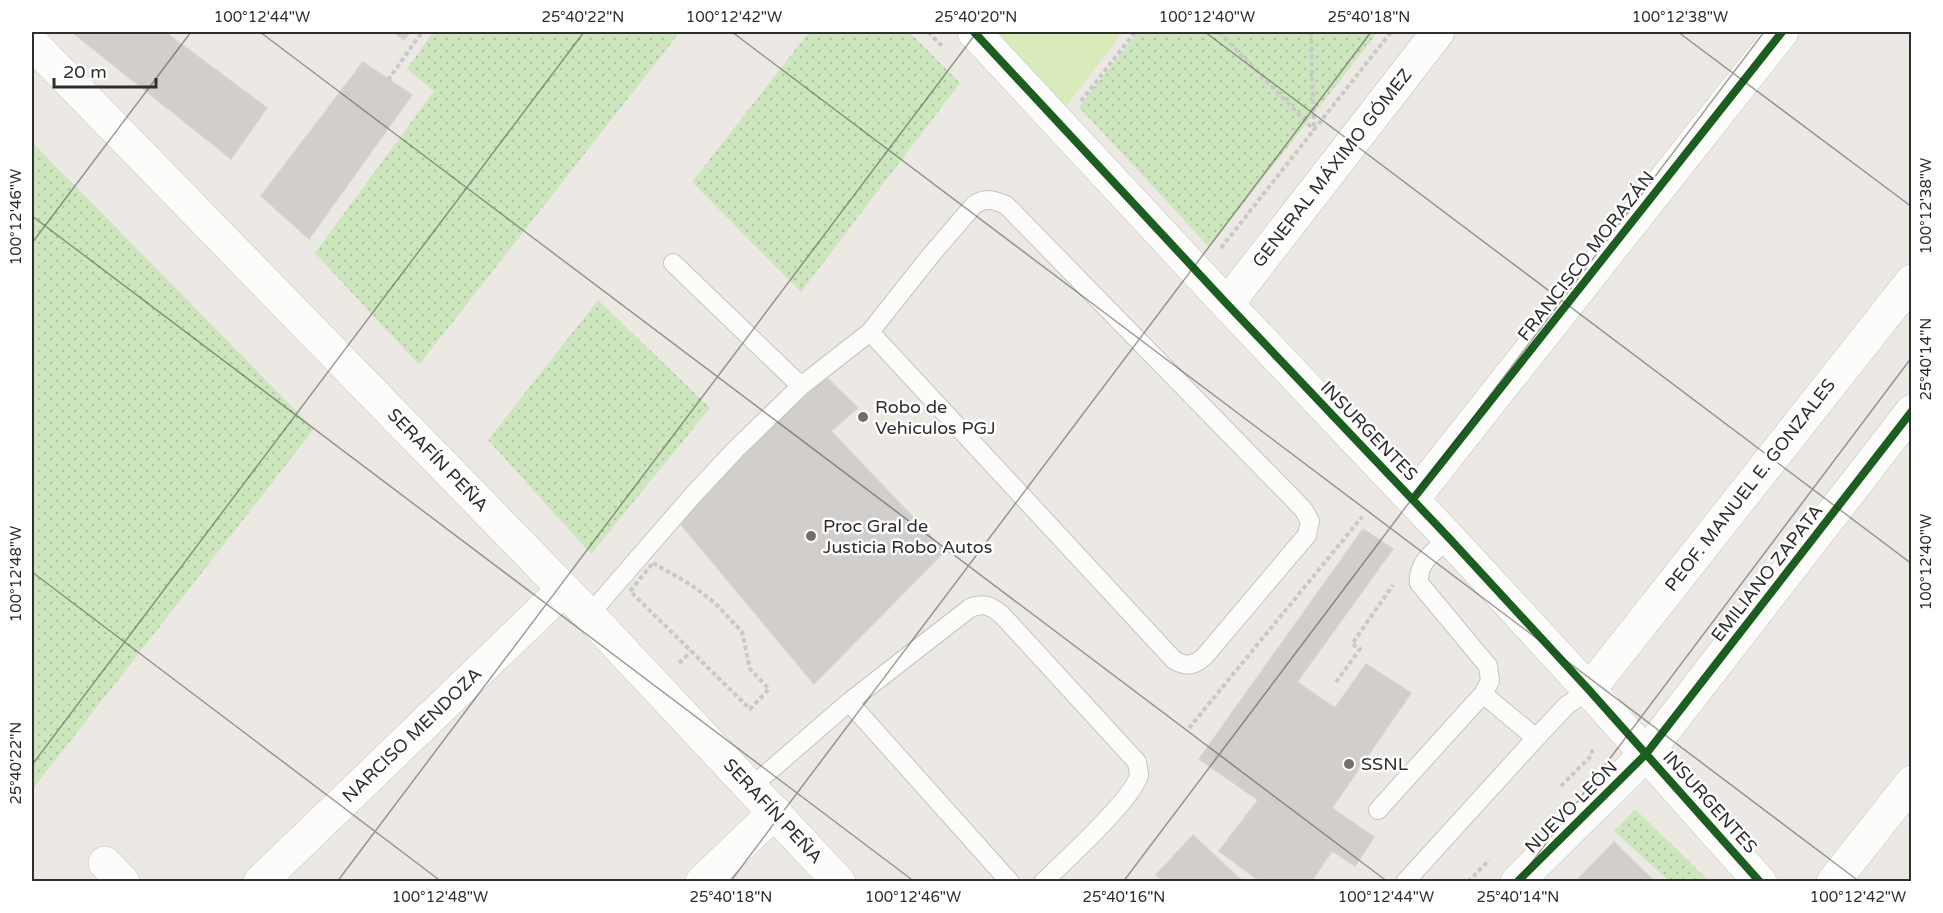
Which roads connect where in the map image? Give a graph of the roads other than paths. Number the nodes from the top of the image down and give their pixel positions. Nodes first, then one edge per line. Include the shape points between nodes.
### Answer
1 (974, 32) edge
2 (1438, 32) edge
3 (1782, 32) edge
4 (32, 43) edge
5 (674, 263) dead end
6 (1911, 281) edge
7 (1227, 304) junction
8 (870, 333) junction
9 (801, 386) junction
10 (1911, 411) edge
11 (1413, 499) junction
12 (1439, 547) junction
13 (564, 589) junction
14 (589, 615) junction
15 (1483, 694) junction
16 (1578, 697) junction
17 (849, 702) junction
18 (1536, 738) junction
19 (1646, 754) junction
20 (1911, 782) edge
21 (751, 787) junction
22 (1378, 810) dead end
23 (775, 812) junction
24 (260, 882) edge
25 (702, 882) edge
26 (839, 882) edge
27 (1010, 882) edge
28 (1043, 882) edge
29 (1405, 882) edge
30 (1517, 882) edge
31 (1760, 882) edge
32 (1833, 882) edge

1 - 7 street, INSURGENTES
2 - 7 street, GENERAL MÁXIMO GÓMEZ
3 - 11 street, FRANCISCO MORAZÁN
4 - 13 street, SERAFÍN PEÑA
5 - 9 lane
6 - 16 street, PEOF. MANUEL E. GONZALES
7 - 11 street, INSURGENTES
8 - 8 lane via 974,205 989,199 1006,205 1303,509 1310,520 1307,535 1204,657 1187,666 1180,664
8 - 9 lane
9 - 14 lane via 693,495
10 - 19 street, EMILIANO ZAPATA
11 - 12 street, INSURGENTES
12 - 15 lane via 1422,566 1419,584 1488,666 1490,681
12 - 16 street, INSURGENTES
13 - 14 street, SERAFÍN PEÑA
13 - 24 street, NARCISO MENDOZA
14 - 21 street, SERAFÍN PEÑA
15 - 18 lane
15 - 22 lane
16 - 18 lane
16 - 19 street, INSURGENTES
17 - 21 lane
17 - 27 lane
17 - 28 lane via 970,608 985,604 1001,614 1137,762 1139,774 1122,802
18 - 29 lane
19 - 30 street, NUEVO LEÓN
19 - 31 street, INSURGENTES
20 - 32 street
21 - 23 street, SERAFÍN PEÑA
23 - 25 street
23 - 26 street, SERAFÍN PEÑA

